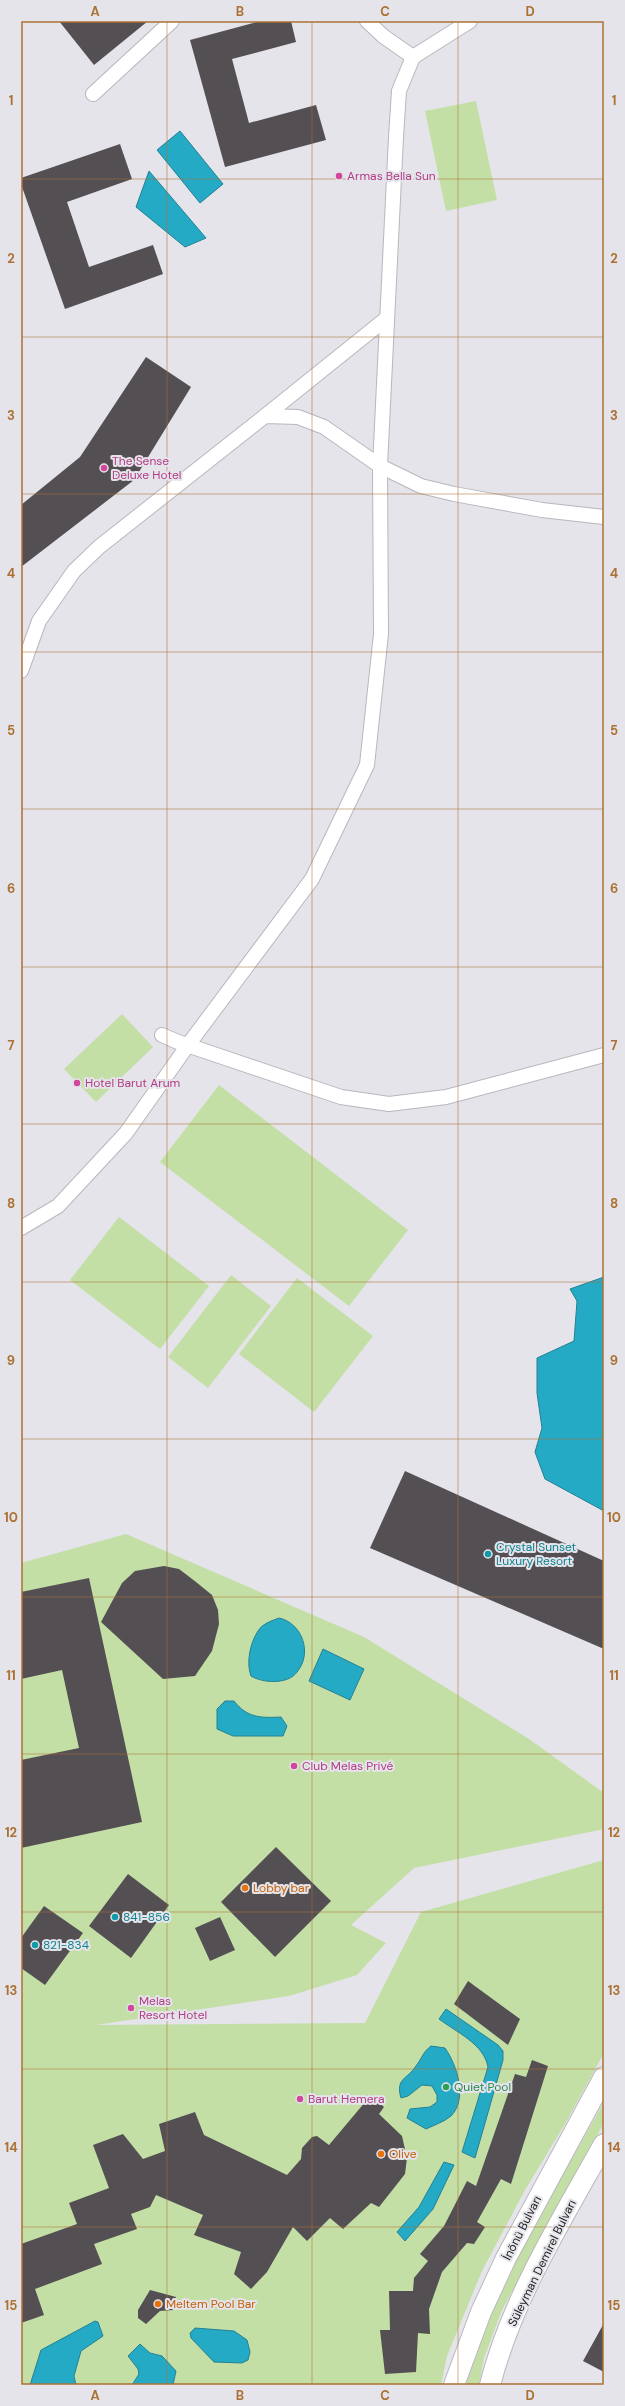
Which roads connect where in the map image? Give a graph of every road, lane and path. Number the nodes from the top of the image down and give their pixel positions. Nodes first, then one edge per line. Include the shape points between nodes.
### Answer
1 (172, 21) edge
2 (366, 21) edge
3 (470, 21) edge
4 (413, 57) junction
5 (93, 94) dead end
6 (387, 318) junction
7 (265, 416) junction
8 (380, 466) junction
9 (604, 517) edge
10 (21, 671) edge
11 (162, 1035) dead end
12 (188, 1046) junction
13 (604, 1055) edge
14 (21, 1228) edge
15 (604, 2077) edge
16 (604, 2144) edge
17 (454, 2385) edge
18 (490, 2385) edge

1 - 5 street
2 - 4 street
3 - 4 street
4 - 6 street via 399,91
6 - 7 street
6 - 8 street
7 - 8 street via 298,417 324,426
7 - 10 street via 99,547 74,571 39,621
8 - 9 street via 421,486 454,494 542,510
8 - 12 street via 381,634 367,765 312,879
11 - 12 street
12 - 13 street via 341,1097 389,1104 446,1097
12 - 14 street via 126,1133 58,1206
15 - 17 main road, İnönü Bulvarı via 506,2258 472,2332
16 - 18 main road, Süleyman Demirel Bulvarı via 523,2296 496,2360

